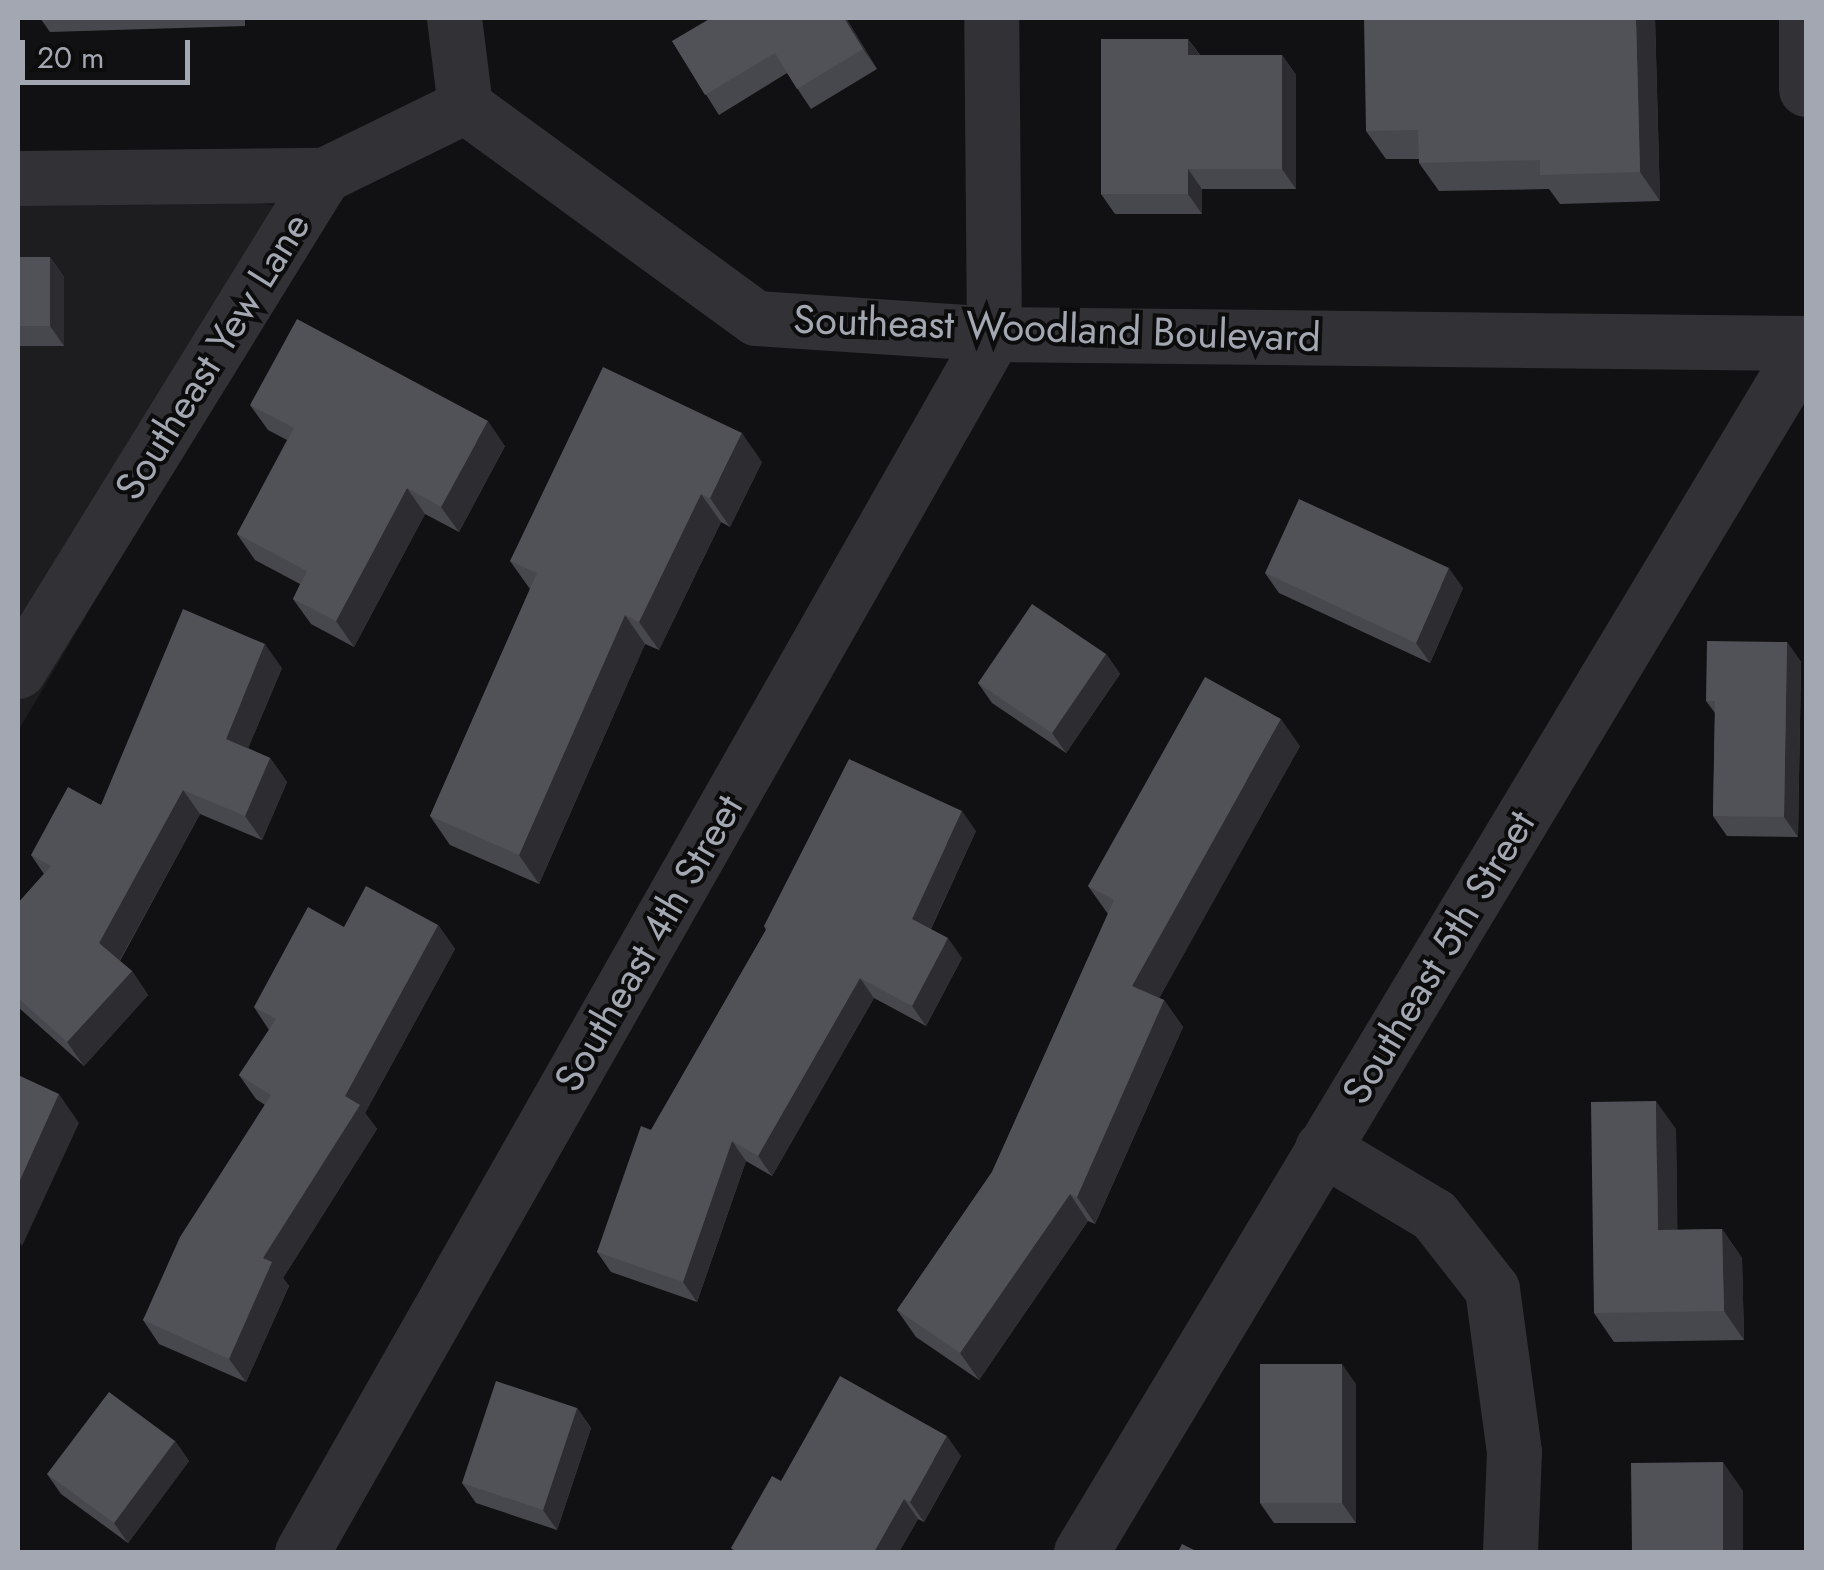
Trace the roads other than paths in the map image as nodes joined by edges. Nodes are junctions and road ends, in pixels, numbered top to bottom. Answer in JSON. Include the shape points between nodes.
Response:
{"nodes":[{"id":1,"x":454,"y":18,"type":"edge"},
{"id":2,"x":990,"y":18,"type":"edge"},
{"id":3,"x":1806,"y":18,"type":"edge"},
{"id":4,"x":1806,"y":89,"type":"edge"},
{"id":5,"x":465,"y":106,"type":"junction"},
{"id":6,"x":324,"y":176,"type":"junction"},
{"id":7,"x":18,"y":178,"type":"edge"},
{"id":8,"x":994,"y":334,"type":"junction"},
{"id":9,"x":1806,"y":344,"type":"edge"},
{"id":10,"x":18,"y":671,"type":"edge"},
{"id":11,"x":1322,"y":1148,"type":"junction"},
{"id":12,"x":302,"y":1552,"type":"edge"},
{"id":13,"x":1081,"y":1552,"type":"edge"},
{"id":14,"x":1510,"y":1552,"type":"edge"}],
"edges":[{"from":1,"to":5,"type":"street"},
{"from":2,"to":8,"type":"street"},
{"from":3,"to":4,"type":"street"},
{"from":5,"to":6,"type":"street","name":"Southeast Yew Lane"},
{"from":5,"to":8,"type":"street","name":"Southeast Woodland Boulevard","via":[[756,318]]},
{"from":6,"to":7,"type":"street"},
{"from":6,"to":10,"type":"street","name":"Southeast Yew Lane"},
{"from":8,"to":9,"type":"street","name":"Southeast Woodland Boulevard"},
{"from":8,"to":12,"type":"street","name":"Southeast 4th Street"},
{"from":9,"to":11,"type":"street","name":"Southeast 5th Street"},
{"from":11,"to":13,"type":"street"},
{"from":11,"to":14,"type":"street","name":"Southeast 5th Street","via":[[1434,1215],[1492,1289],[1514,1452]]}]}
